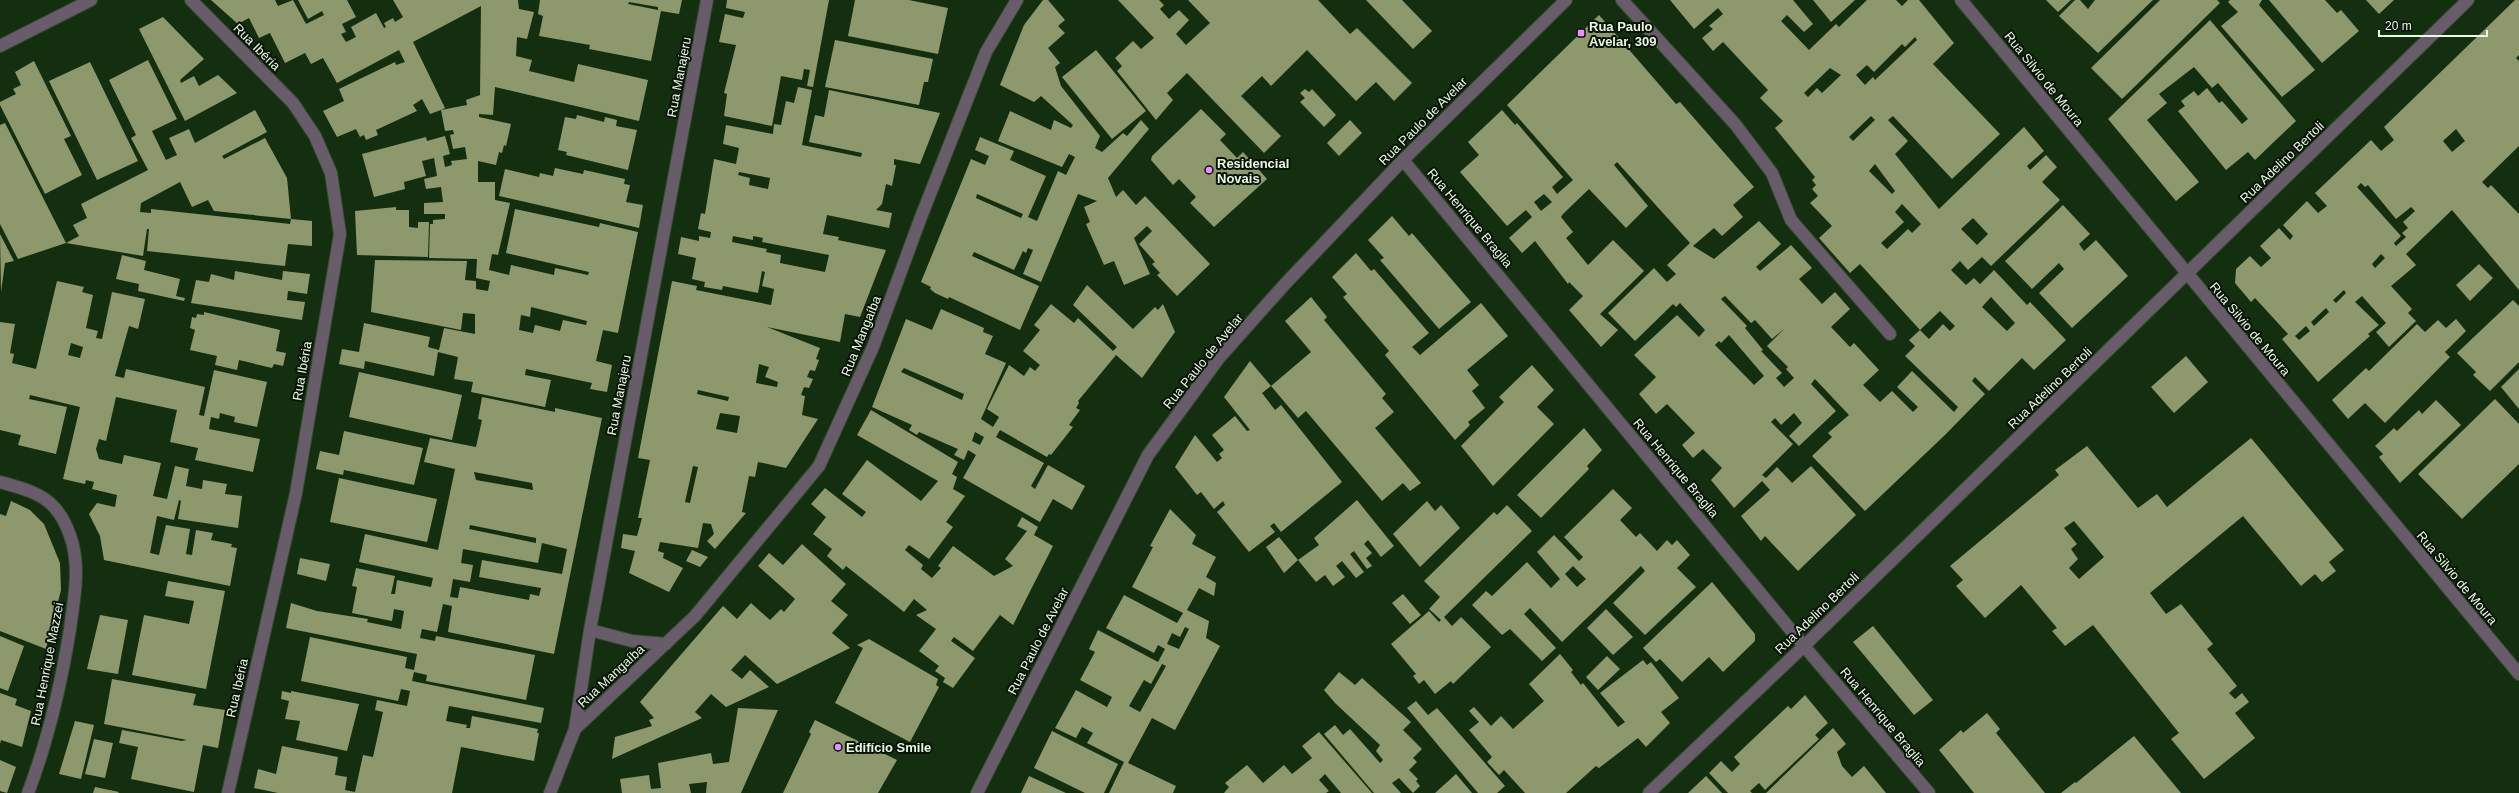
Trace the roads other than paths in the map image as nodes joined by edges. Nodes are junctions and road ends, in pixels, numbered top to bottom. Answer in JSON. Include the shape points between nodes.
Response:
{"nodes":[{"id":1,"x":91,"y":0,"type":"edge"},
{"id":2,"x":191,"y":0,"type":"edge"},
{"id":3,"x":707,"y":0,"type":"edge"},
{"id":4,"x":1017,"y":0,"type":"edge"},
{"id":5,"x":1566,"y":0,"type":"edge"},
{"id":6,"x":1622,"y":0,"type":"edge"},
{"id":7,"x":1961,"y":0,"type":"edge"},
{"id":8,"x":2468,"y":0,"type":"edge"},
{"id":9,"x":0,"y":46,"type":"edge"},
{"id":10,"x":1403,"y":160,"type":"junction"},
{"id":11,"x":2187,"y":275,"type":"junction"},
{"id":12,"x":1890,"y":334,"type":"dead end"},
{"id":13,"x":0,"y":482,"type":"edge"},
{"id":14,"x":590,"y":630,"type":"junction"},
{"id":15,"x":666,"y":644,"type":"junction"},
{"id":16,"x":1804,"y":646,"type":"junction"},
{"id":17,"x":2519,"y":674,"type":"edge"},
{"id":18,"x":575,"y":729,"type":"junction"},
{"id":19,"x":28,"y":793,"type":"edge"},
{"id":20,"x":228,"y":793,"type":"edge"},
{"id":21,"x":550,"y":793,"type":"edge"},
{"id":22,"x":977,"y":793,"type":"edge"},
{"id":23,"x":1648,"y":793,"type":"edge"},
{"id":24,"x":1929,"y":793,"type":"edge"}],
"edges":[{"from":1,"to":9,"type":"street"},
{"from":2,"to":20,"type":"street","name":"Rua Ibéria","via":[[293,103],[315,136],[331,173],[340,234],[296,493]]},
{"from":3,"to":14,"type":"street","name":"Rua Manajeru"},
{"from":4,"to":15,"type":"street","name":"Rua Mangaíba","via":[[986,52],[873,348],[819,466],[696,616]]},
{"from":5,"to":10,"type":"street","name":"Rua Paulo de Avelar"},
{"from":6,"to":12,"type":"street","via":[[1735,124],[1772,173],[1791,220]]},
{"from":7,"to":11,"type":"street","name":"Rua Silvio de Moura"},
{"from":8,"to":11,"type":"street","name":"Rua Adelino Bertoli"},
{"from":10,"to":16,"type":"street","name":"Rua Henrique Braglia"},
{"from":10,"to":22,"type":"street","name":"Rua Paulo de Avelar","via":[[1285,284],[1219,358],[1148,455]]},
{"from":11,"to":16,"type":"street","name":"Rua Adelino Bertoli"},
{"from":11,"to":17,"type":"street","name":"Rua Silvio de Moura"},
{"from":13,"to":19,"type":"street","name":"Rua Henrique Mazzei","via":[[28,490],[50,503],[67,526],[75,557],[74,601],[64,662],[41,759]]},
{"from":14,"to":15,"type":"street","name":"Rua Mangaíba","via":[[632,641]]},
{"from":14,"to":18,"type":"street","name":"Rua Manajeru"},
{"from":15,"to":18,"type":"street","name":"Rua Mangaíba"},
{"from":16,"to":23,"type":"street","name":"Rua Adelino Bertoli"},
{"from":16,"to":24,"type":"street","name":"Rua Henrique Braglia"},
{"from":18,"to":21,"type":"street","name":"Rua Manajeru"}]}
